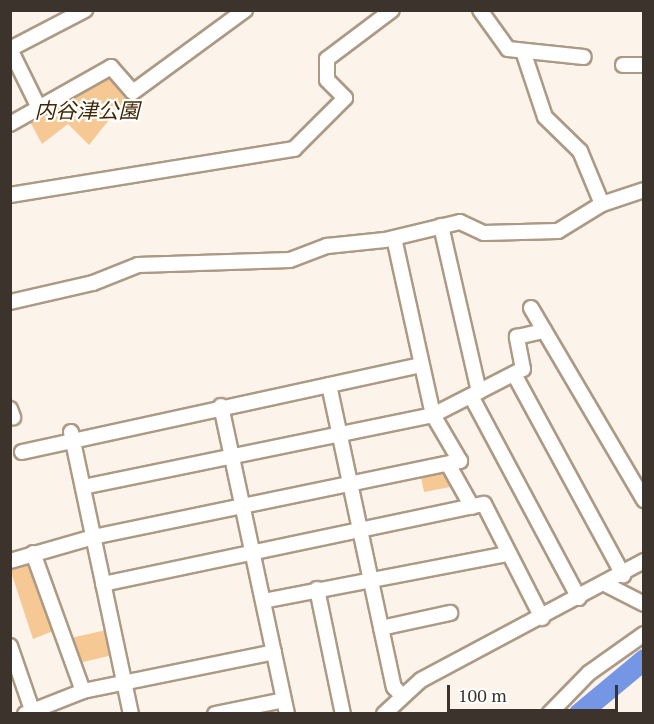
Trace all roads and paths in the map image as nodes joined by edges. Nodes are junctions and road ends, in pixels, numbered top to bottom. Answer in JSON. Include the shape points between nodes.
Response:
{"nodes":[{"id":1,"x":85,"y":10,"type":"edge"},
{"id":2,"x":392,"y":10,"type":"edge"},
{"id":3,"x":480,"y":10,"type":"edge"},
{"id":4,"x":243,"y":11,"type":"edge"},
{"id":5,"x":10,"y":49,"type":"edge"},
{"id":6,"x":524,"y":54,"type":"junction"},
{"id":7,"x":584,"y":57,"type":"dead end"},
{"id":8,"x":623,"y":64,"type":"dead end"},
{"id":9,"x":644,"y":65,"type":"edge"},
{"id":10,"x":39,"y":108,"type":"junction"},
{"id":11,"x":10,"y":124,"type":"edge"},
{"id":12,"x":644,"y":190,"type":"edge"},
{"id":13,"x":12,"y":192,"type":"edge"},
{"id":14,"x":602,"y":204,"type":"junction"},
{"id":15,"x":441,"y":226,"type":"junction"},
{"id":16,"x":394,"y":238,"type":"junction"},
{"id":17,"x":10,"y":302,"type":"edge"},
{"id":18,"x":531,"y":308,"type":"dead end"},
{"id":19,"x":544,"y":331,"type":"junction"},
{"id":20,"x":422,"y":365,"type":"junction"},
{"id":21,"x":514,"y":374,"type":"junction"},
{"id":22,"x":329,"y":385,"type":"junction"},
{"id":23,"x":475,"y":394,"type":"junction"},
{"id":24,"x":221,"y":406,"type":"junction"},
{"id":25,"x":433,"y":415,"type":"junction"},
{"id":26,"x":339,"y":435,"type":"junction"},
{"id":27,"x":72,"y":436,"type":"junction"},
{"id":28,"x":22,"y":452,"type":"dead end"},
{"id":29,"x":232,"y":457,"type":"junction"},
{"id":30,"x":448,"y":464,"type":"junction"},
{"id":31,"x":350,"y":484,"type":"junction"},
{"id":32,"x":82,"y":487,"type":"junction"},
{"id":33,"x":644,"y":500,"type":"edge"},
{"id":34,"x":242,"y":506,"type":"junction"},
{"id":35,"x":472,"y":507,"type":"junction"},
{"id":36,"x":363,"y":530,"type":"junction"},
{"id":37,"x":93,"y":537,"type":"junction"},
{"id":38,"x":33,"y":553,"type":"junction"},
{"id":39,"x":253,"y":553,"type":"junction"},
{"id":40,"x":507,"y":554,"type":"junction"},
{"id":41,"x":10,"y":561,"type":"edge"},
{"id":42,"x":644,"y":561,"type":"edge"},
{"id":43,"x":623,"y":575,"type":"junction"},
{"id":44,"x":373,"y":577,"type":"junction"},
{"id":45,"x":103,"y":584,"type":"junction"},
{"id":46,"x":605,"y":584,"type":"junction"},
{"id":47,"x":317,"y":589,"type":"junction"},
{"id":48,"x":579,"y":598,"type":"junction"},
{"id":49,"x":263,"y":601,"type":"junction"},
{"id":50,"x":644,"y":604,"type":"edge"},
{"id":51,"x":450,"y":613,"type":"dead end"},
{"id":52,"x":542,"y":618,"type":"junction"},
{"id":53,"x":381,"y":628,"type":"junction"},
{"id":54,"x":644,"y":634,"type":"edge"},
{"id":55,"x":10,"y":646,"type":"edge"},
{"id":56,"x":274,"y":652,"type":"junction"},
{"id":57,"x":124,"y":682,"type":"junction"},
{"id":58,"x":83,"y":691,"type":"junction"},
{"id":59,"x":402,"y":696,"type":"junction"},
{"id":60,"x":286,"y":707,"type":"edge"},
{"id":61,"x":29,"y":712,"type":"edge"},
{"id":62,"x":131,"y":714,"type":"edge"},
{"id":63,"x":215,"y":714,"type":"edge"},
{"id":64,"x":343,"y":714,"type":"edge"},
{"id":65,"x":384,"y":714,"type":"edge"},
{"id":66,"x":549,"y":714,"type":"edge"}],
"edges":[{"from":1,"to":5,"type":"street"},
{"from":2,"to":13,"type":"street","via":[[327,59],[327,80],[345,98],[294,149]]},
{"from":3,"to":6,"type":"street","via":[[501,43]]},
{"from":4,"to":10,"type":"street","via":[[133,92],[111,67]]},
{"from":5,"to":10,"type":"street"},
{"from":6,"to":7,"type":"street"},
{"from":6,"to":14,"type":"street","via":[[545,117],[580,151]]},
{"from":8,"to":9,"type":"street"},
{"from":10,"to":11,"type":"street"},
{"from":12,"to":14,"type":"street"},
{"from":14,"to":15,"type":"street","via":[[558,231],[484,233],[460,222]]},
{"from":15,"to":16,"type":"street"},
{"from":15,"to":23,"type":"street"},
{"from":16,"to":17,"type":"street","via":[[327,246],[290,260],[138,265],[93,283]]},
{"from":16,"to":20,"type":"street"},
{"from":18,"to":19,"type":"street"},
{"from":19,"to":21,"type":"street","via":[[517,337],[523,369]]},
{"from":19,"to":33,"type":"street"},
{"from":20,"to":22,"type":"street"},
{"from":20,"to":25,"type":"street"},
{"from":21,"to":23,"type":"street"},
{"from":21,"to":43,"type":"street"},
{"from":22,"to":24,"type":"street"},
{"from":22,"to":26,"type":"street"},
{"from":23,"to":25,"type":"street"},
{"from":23,"to":48,"type":"street"},
{"from":24,"to":27,"type":"street"},
{"from":24,"to":29,"type":"street"},
{"from":25,"to":26,"type":"street"},
{"from":25,"to":30,"type":"street","via":[[460,461]]},
{"from":26,"to":29,"type":"street"},
{"from":26,"to":31,"type":"street"},
{"from":27,"to":28,"type":"street"},
{"from":27,"to":32,"type":"street"},
{"from":29,"to":32,"type":"street"},
{"from":29,"to":34,"type":"street"},
{"from":30,"to":31,"type":"street"},
{"from":30,"to":35,"type":"street"},
{"from":31,"to":34,"type":"street"},
{"from":31,"to":36,"type":"street"},
{"from":32,"to":37,"type":"street"},
{"from":34,"to":37,"type":"street"},
{"from":34,"to":39,"type":"street"},
{"from":35,"to":36,"type":"street"},
{"from":35,"to":40,"type":"street","via":[[484,504]]},
{"from":36,"to":39,"type":"street"},
{"from":36,"to":44,"type":"street"},
{"from":37,"to":38,"type":"street"},
{"from":37,"to":45,"type":"street"},
{"from":38,"to":41,"type":"street"},
{"from":38,"to":58,"type":"street"},
{"from":39,"to":45,"type":"street"},
{"from":39,"to":49,"type":"street"},
{"from":40,"to":44,"type":"street"},
{"from":40,"to":52,"type":"street"},
{"from":42,"to":43,"type":"street"},
{"from":43,"to":46,"type":"street"},
{"from":44,"to":47,"type":"street"},
{"from":44,"to":53,"type":"street"},
{"from":45,"to":57,"type":"street"},
{"from":46,"to":48,"type":"street"},
{"from":46,"to":50,"type":"street"},
{"from":47,"to":49,"type":"street"},
{"from":47,"to":64,"type":"street"},
{"from":48,"to":52,"type":"street"},
{"from":49,"to":56,"type":"street"},
{"from":51,"to":53,"type":"street"},
{"from":52,"to":59,"type":"street","via":[[421,680]]},
{"from":53,"to":59,"type":"street","via":[[394,687]]},
{"from":54,"to":66,"type":"street","via":[[588,673]]},
{"from":55,"to":61,"type":"street"},
{"from":56,"to":57,"type":"street"},
{"from":56,"to":60,"type":"street"},
{"from":57,"to":58,"type":"street"},
{"from":57,"to":62,"type":"street"},
{"from":58,"to":61,"type":"street"},
{"from":59,"to":65,"type":"street"},
{"from":60,"to":63,"type":"street"}]}
